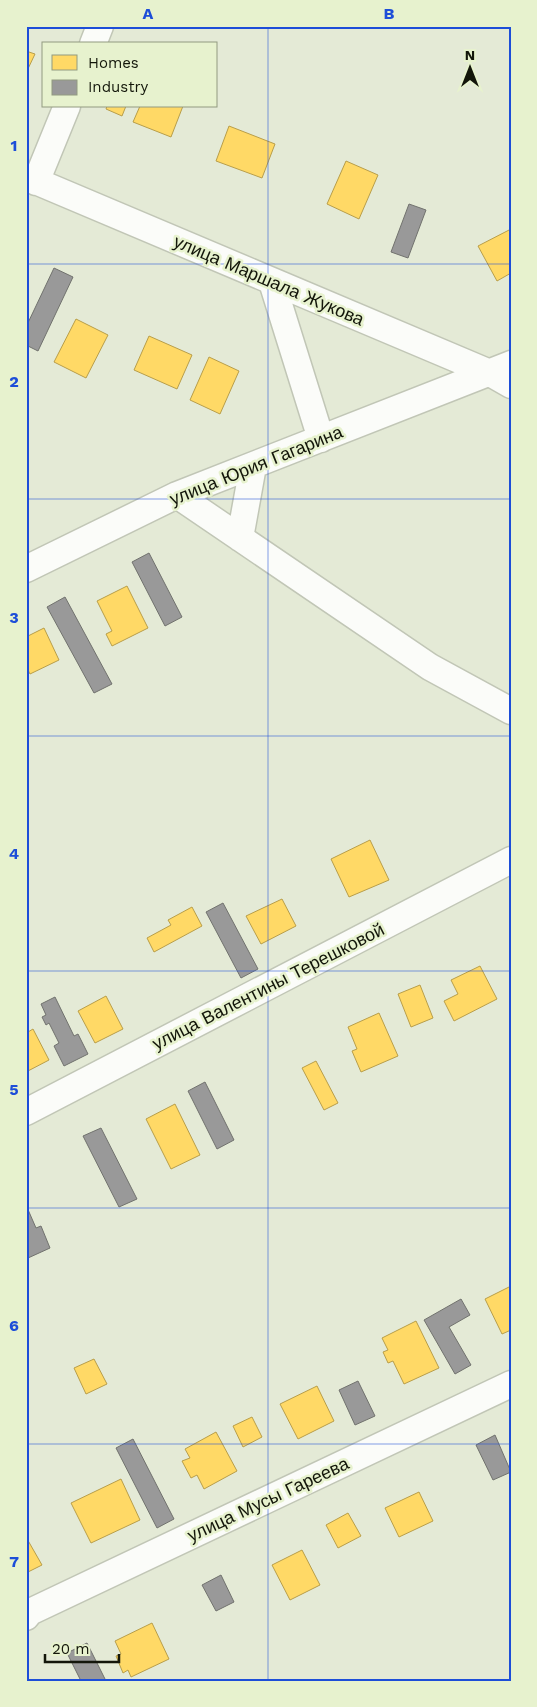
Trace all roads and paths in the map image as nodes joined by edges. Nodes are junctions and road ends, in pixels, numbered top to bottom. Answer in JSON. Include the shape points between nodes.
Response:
{"nodes":[{"id":1,"x":100,"y":26,"type":"edge"},
{"id":2,"x":94,"y":42,"type":"edge"},
{"id":3,"x":66,"y":108,"type":"edge"},
{"id":4,"x":31,"y":179,"type":"edge"},
{"id":5,"x":272,"y":282,"type":"junction"},
{"id":6,"x":504,"y":374,"type":"edge"},
{"id":7,"x":321,"y":439,"type":"junction"},
{"id":8,"x":252,"y":466,"type":"junction"},
{"id":9,"x":177,"y":495,"type":"junction"},
{"id":10,"x":240,"y":538,"type":"junction"},
{"id":11,"x":26,"y":569,"type":"edge"},
{"id":12,"x":511,"y":711,"type":"edge"},
{"id":13,"x":511,"y":860,"type":"edge"},
{"id":14,"x":26,"y":1112,"type":"edge"},
{"id":15,"x":511,"y":1384,"type":"edge"},
{"id":16,"x":26,"y":1617,"type":"edge"}],
"edges":[{"from":1,"to":2,"type":"street"},
{"from":3,"to":4,"type":"street"},
{"from":4,"to":5,"type":"street","name":"улица Маршала Жукова"},
{"from":5,"to":6,"type":"street","name":"улица Маршала Жукова"},
{"from":5,"to":7,"type":"street"},
{"from":6,"to":7,"type":"street","name":"улица Юрия Гагарина"},
{"from":7,"to":8,"type":"street","name":"улица Юрия Гагарина"},
{"from":8,"to":9,"type":"street","name":"улица Юрия Гагарина"},
{"from":8,"to":10,"type":"street"},
{"from":9,"to":10,"type":"street"},
{"from":9,"to":11,"type":"street","name":"улица Юрия Гагарина"},
{"from":10,"to":12,"type":"street","via":[[430,667]]},
{"from":13,"to":14,"type":"street","name":"улица Валентины Терешковой"},
{"from":15,"to":16,"type":"street","name":"улица Мусы Гареева","via":[[30,1612]]}]}
